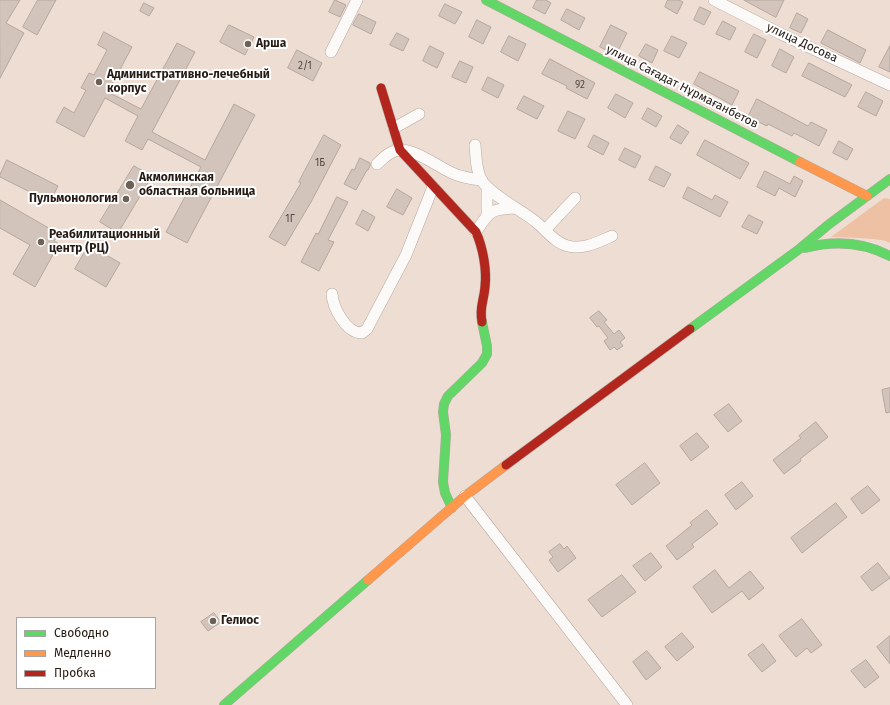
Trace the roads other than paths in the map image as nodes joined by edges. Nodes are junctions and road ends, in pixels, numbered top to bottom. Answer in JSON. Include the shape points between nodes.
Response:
{"nodes":[{"id":1,"x":357,"y":0,"type":"edge"},
{"id":2,"x":486,"y":0,"type":"edge"},
{"id":3,"x":714,"y":0,"type":"edge"},
{"id":4,"x":330,"y":52,"type":"dead end"},
{"id":5,"x":890,"y":85,"type":"edge"},
{"id":6,"x":381,"y":88,"type":"dead end"},
{"id":7,"x":419,"y":114,"type":"dead end"},
{"id":8,"x":394,"y":128,"type":"junction"},
{"id":9,"x":475,"y":145,"type":"dead end"},
{"id":10,"x":400,"y":150,"type":"junction"},
{"id":11,"x":377,"y":164,"type":"dead end"},
{"id":12,"x":890,"y":179,"type":"edge"},
{"id":13,"x":484,"y":184,"type":"junction"},
{"id":14,"x":433,"y":187,"type":"junction"},
{"id":15,"x":867,"y":196,"type":"junction"},
{"id":16,"x":575,"y":198,"type":"dead end"},
{"id":17,"x":515,"y":208,"type":"junction"},
{"id":18,"x":488,"y":214,"type":"junction"},
{"id":19,"x":545,"y":230,"type":"junction"},
{"id":20,"x":476,"y":232,"type":"junction"},
{"id":21,"x":612,"y":236,"type":"dead end"},
{"id":22,"x":798,"y":250,"type":"junction"},
{"id":23,"x":890,"y":256,"type":"edge"},
{"id":24,"x":332,"y":294,"type":"dead end"},
{"id":25,"x":465,"y":496,"type":"junction"},
{"id":26,"x":452,"y":508,"type":"junction"},
{"id":27,"x":224,"y":705,"type":"edge"},
{"id":28,"x":627,"y":705,"type":"edge"}],
"edges":[{"from":1,"to":4,"type":"street"},
{"from":2,"to":15,"type":"street","name":"улица Сағадат Нұрмағанбетов"},
{"from":3,"to":5,"type":"street","name":"улица Досова"},
{"from":6,"to":8,"type":"street"},
{"from":7,"to":8,"type":"street"},
{"from":8,"to":10,"type":"street"},
{"from":9,"to":13,"type":"street"},
{"from":10,"to":11,"type":"street","via":[[384,157]]},
{"from":10,"to":13,"type":"street"},
{"from":10,"to":14,"type":"street"},
{"from":12,"to":15,"type":"street"},
{"from":13,"to":17,"type":"street"},
{"from":13,"to":18,"type":"street"},
{"from":14,"to":20,"type":"street"},
{"from":14,"to":24,"type":"street","via":[[406,255],[367,329],[362,333],[350,330],[332,301]]},
{"from":15,"to":22,"type":"street"},
{"from":16,"to":19,"type":"street"},
{"from":17,"to":18,"type":"street","via":[[498,209]]},
{"from":17,"to":19,"type":"street"},
{"from":18,"to":20,"type":"street"},
{"from":19,"to":21,"type":"street","via":[[556,240],[573,247],[593,244]]},
{"from":20,"to":26,"type":"street","via":[[486,273],[481,315],[487,354],[482,363],[448,396],[444,404],[446,435],[443,482]]},
{"from":22,"to":23,"type":"street","via":[[825,242],[852,243],[883,251]]},
{"from":22,"to":25,"type":"street"},
{"from":25,"to":26,"type":"street"},
{"from":25,"to":28,"type":"street"},
{"from":26,"to":27,"type":"street"}]}
